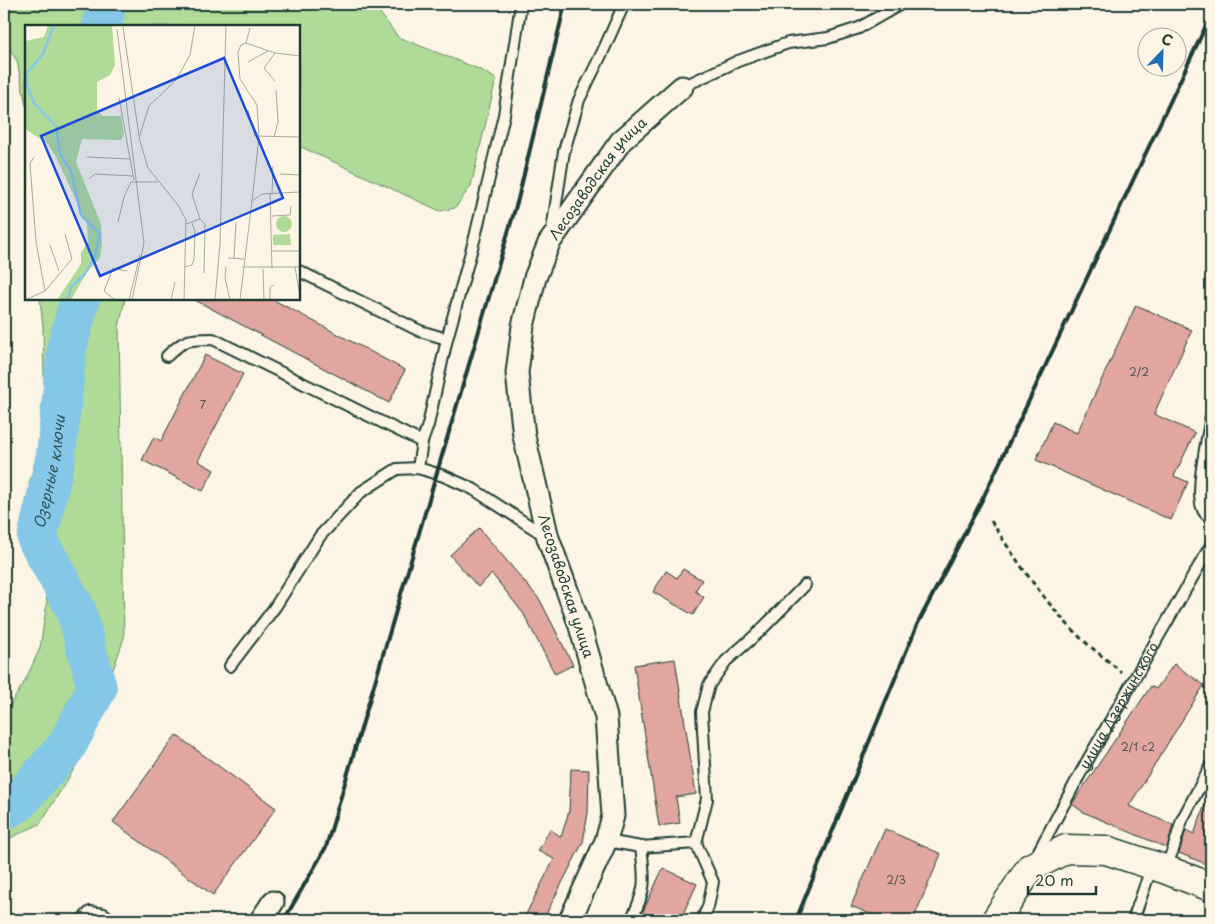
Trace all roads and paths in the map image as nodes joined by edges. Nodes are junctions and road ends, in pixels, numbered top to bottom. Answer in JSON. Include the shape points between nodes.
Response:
{"nodes":[{"id":1,"x":521,"y":4,"type":"edge"},
{"id":2,"x":624,"y":4,"type":"edge"},
{"id":3,"x":901,"y":4,"type":"edge"},
{"id":4,"x":682,"y":87,"type":"joint"},
{"id":5,"x":549,"y":243,"type":"junction"},
{"id":6,"x":300,"y":271,"type":"edge"},
{"id":7,"x":446,"y":339,"type":"junction"},
{"id":8,"x":166,"y":356,"type":"dead end"},
{"id":9,"x":1211,"y":416,"type":"edge"},
{"id":10,"x":422,"y":442,"type":"junction"},
{"id":11,"x":418,"y":468,"type":"junction"},
{"id":12,"x":1211,"y":518,"type":"edge"},
{"id":13,"x":991,"y":521,"type":"dead end"},
{"id":14,"x":548,"y":538,"type":"junction"},
{"id":15,"x":1211,"y":545,"type":"edge"},
{"id":16,"x":805,"y":585,"type":"dead end"},
{"id":17,"x":230,"y":666,"type":"dead end"},
{"id":18,"x":1133,"y":682,"type":"junction"},
{"id":19,"x":1211,"y":765,"type":"edge"},
{"id":20,"x":606,"y":841,"type":"junction"},
{"id":21,"x":696,"y":843,"type":"junction"},
{"id":22,"x":641,"y":847,"type":"junction"},
{"id":23,"x":1159,"y":867,"type":"junction"},
{"id":24,"x":1030,"y":868,"type":"junction"},
{"id":25,"x":1211,"y":887,"type":"edge"},
{"id":26,"x":273,"y":902,"type":"dead end"},
{"id":27,"x":82,"y":920,"type":"edge"},
{"id":28,"x":112,"y":920,"type":"edge"},
{"id":29,"x":261,"y":920,"type":"edge"},
{"id":30,"x":570,"y":920,"type":"edge"},
{"id":31,"x":631,"y":920,"type":"edge"},
{"id":32,"x":702,"y":920,"type":"edge"},
{"id":33,"x":996,"y":920,"type":"edge"},
{"id":34,"x":1133,"y":920,"type":"edge"}],
"edges":[{"from":1,"to":7,"type":"lane","via":[[504,114],[475,237]]},
{"from":2,"to":5,"type":"lane","via":[[579,100],[564,151]]},
{"from":3,"to":4,"type":"lane","via":[[859,28],[828,38],[788,44],[738,61]]},
{"from":4,"to":5,"type":"street","name":"Лесозаводская улица","via":[[621,141]]},
{"from":5,"to":14,"type":"street","name":"Лесозаводская улица","via":[[535,278],[523,326],[517,373],[524,436]]},
{"from":6,"to":7,"type":"lane","via":[[420,331]]},
{"from":7,"to":10,"type":"lane"},
{"from":8,"to":10,"type":"lane","via":[[180,344],[193,339],[213,339]]},
{"from":9,"to":12,"type":"lane","via":[[1200,496],[1203,510]]},
{"from":10,"to":11,"type":"lane"},
{"from":11,"to":14,"type":"lane","via":[[473,489]]},
{"from":11,"to":17,"type":"lane","via":[[397,469],[361,492],[320,536],[276,607]]},
{"from":13,"to":18,"type":"path","via":[[1015,558],[1070,628]]},
{"from":14,"to":20,"type":"street","name":"Лесозаводская улица","via":[[579,623],[606,717],[613,816]]},
{"from":15,"to":18,"type":"lane","name":"улица Дзержинского"},
{"from":16,"to":21,"type":"lane","via":[[726,661],[709,685],[702,712],[707,799]]},
{"from":18,"to":24,"type":"lane","name":"улица Дзержинского"},
{"from":19,"to":23,"type":"lane","via":[[1182,820],[1173,850]]},
{"from":20,"to":22,"type":"lane"},
{"from":20,"to":30,"type":"street","name":"Лесозаводская улица"},
{"from":21,"to":22,"type":"lane"},
{"from":21,"to":32,"type":"lane","via":[[713,882]]},
{"from":22,"to":31,"type":"lane","via":[[645,882]]},
{"from":23,"to":24,"type":"street","name":"улица Дзержинского","via":[[1106,850],[1066,849]]},
{"from":23,"to":25,"type":"street","name":"улица Дзержинского"},
{"from":23,"to":34,"type":"lane"},
{"from":24,"to":33,"type":"street","name":"улица Дзержинского"},
{"from":26,"to":29,"type":"street"},
{"from":27,"to":28,"type":"lane","via":[[90,912],[104,914]]}]}
